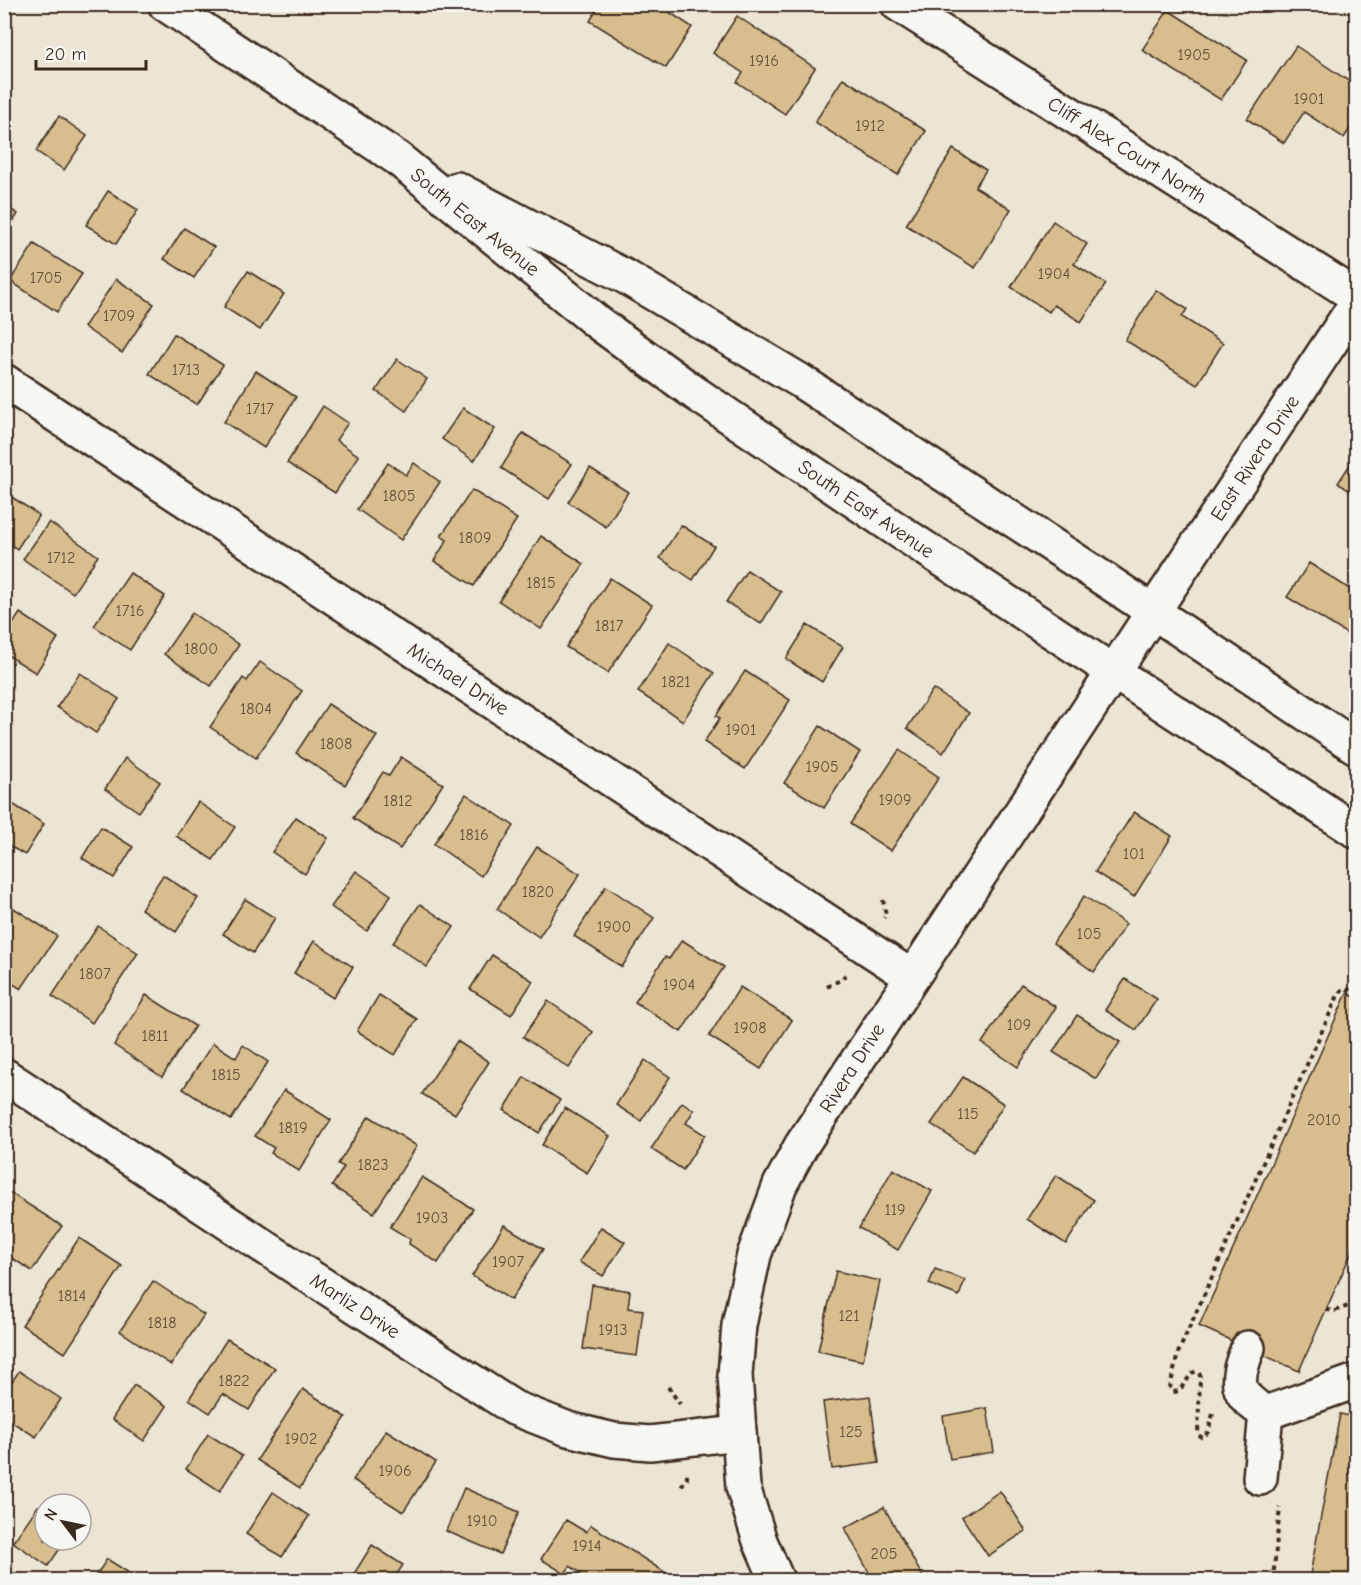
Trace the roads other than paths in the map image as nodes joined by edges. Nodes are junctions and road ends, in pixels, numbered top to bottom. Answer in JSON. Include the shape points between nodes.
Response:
{"nodes":[{"id":1,"x":165,"y":4,"type":"edge"},
{"id":2,"x":898,"y":4,"type":"edge"},
{"id":3,"x":397,"y":158,"type":"junction"},
{"id":4,"x":1356,"y":296,"type":"edge"},
{"id":5,"x":1356,"y":304,"type":"edge"},
{"id":6,"x":4,"y":381,"type":"edge"},
{"id":7,"x":1153,"y":612,"type":"junction"},
{"id":8,"x":1114,"y":672,"type":"junction"},
{"id":9,"x":1356,"y":747,"type":"edge"},
{"id":10,"x":1356,"y":831,"type":"edge"},
{"id":11,"x":912,"y":977,"type":"junction"},
{"id":12,"x":4,"y":1075,"type":"edge"},
{"id":13,"x":1248,"y":1348,"type":"dead end"},
{"id":14,"x":1356,"y":1381,"type":"edge"},
{"id":15,"x":1266,"y":1413,"type":"junction"},
{"id":16,"x":739,"y":1433,"type":"junction"},
{"id":17,"x":1260,"y":1478,"type":"dead end"},
{"id":18,"x":777,"y":1581,"type":"edge"}],
"edges":[{"from":1,"to":3,"type":"street","name":"South East Avenue"},
{"from":2,"to":4,"type":"street","name":"Cliff Alex Court North"},
{"from":3,"to":7,"type":"street","name":"South East Avenue","via":[[626,277],[799,380]]},
{"from":3,"to":8,"type":"street","name":"South East Avenue","via":[[597,322],[694,393]]},
{"from":5,"to":7,"type":"street","name":"East Rivera Drive"},
{"from":6,"to":11,"type":"street","name":"Michael Drive"},
{"from":7,"to":8,"type":"street","name":"Rivera Drive"},
{"from":7,"to":9,"type":"street","name":"South East Avenue"},
{"from":8,"to":10,"type":"street","name":"South East Avenue"},
{"from":8,"to":11,"type":"street","name":"Rivera Drive"},
{"from":11,"to":16,"type":"street","name":"Rivera Drive","via":[[801,1146],[780,1185],[754,1256],[739,1325],[735,1375]]},
{"from":12,"to":16,"type":"street","name":"Marliz Drive","via":[[514,1408],[568,1429],[614,1440],[650,1443]]},
{"from":13,"to":15,"type":"street","via":[[1239,1384],[1243,1396]]},
{"from":14,"to":15,"type":"street"},
{"from":15,"to":17,"type":"street"},
{"from":16,"to":18,"type":"street","name":"Rivera Drive","via":[[743,1487]]}]}
